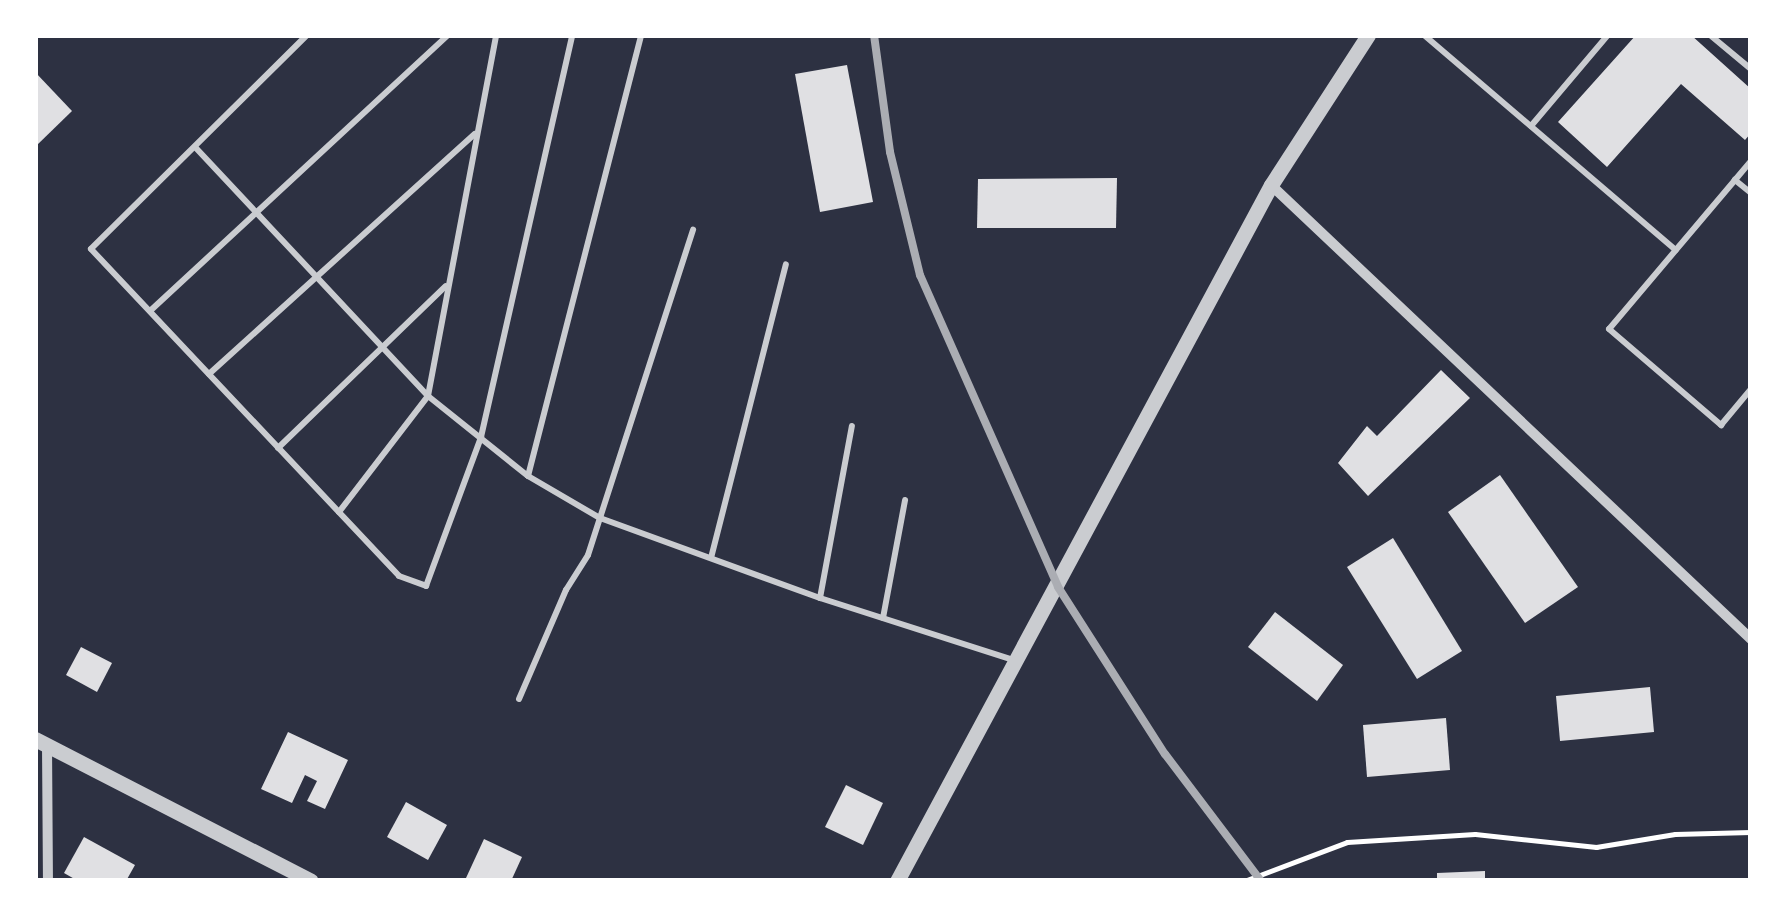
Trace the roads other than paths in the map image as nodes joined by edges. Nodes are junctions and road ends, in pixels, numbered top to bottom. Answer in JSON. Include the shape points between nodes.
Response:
{"nodes":[{"id":1,"x":307,"y":35,"type":"edge"},
{"id":2,"x":448,"y":35,"type":"edge"},
{"id":3,"x":496,"y":35,"type":"edge"},
{"id":4,"x":572,"y":35,"type":"edge"},
{"id":5,"x":641,"y":35,"type":"edge"},
{"id":6,"x":1368,"y":35,"type":"edge"},
{"id":7,"x":1424,"y":35,"type":"edge"},
{"id":8,"x":1608,"y":35,"type":"edge"},
{"id":9,"x":1710,"y":35,"type":"edge"},
{"id":10,"x":1751,"y":69,"type":"edge"},
{"id":11,"x":1531,"y":126,"type":"junction"},
{"id":12,"x":476,"y":132,"type":"junction"},
{"id":13,"x":194,"y":147,"type":"junction"},
{"id":14,"x":1751,"y":161,"type":"edge"},
{"id":15,"x":1736,"y":180,"type":"junction"},
{"id":16,"x":1272,"y":185,"type":"junction"},
{"id":17,"x":1751,"y":193,"type":"edge"},
{"id":18,"x":258,"y":214,"type":"junction"},
{"id":19,"x":693,"y":229,"type":"dead end"},
{"id":20,"x":1676,"y":250,"type":"junction"},
{"id":21,"x":786,"y":264,"type":"dead end"},
{"id":22,"x":318,"y":279,"type":"junction"},
{"id":23,"x":448,"y":284,"type":"junction"},
{"id":24,"x":150,"y":311,"type":"junction"},
{"id":25,"x":383,"y":348,"type":"junction"},
{"id":26,"x":208,"y":374,"type":"junction"},
{"id":27,"x":1751,"y":389,"type":"edge"},
{"id":28,"x":428,"y":396,"type":"junction"},
{"id":29,"x":852,"y":426,"type":"dead end"},
{"id":30,"x":481,"y":438,"type":"junction"},
{"id":31,"x":278,"y":448,"type":"junction"},
{"id":32,"x":528,"y":476,"type":"junction"},
{"id":33,"x":904,"y":500,"type":"dead end"},
{"id":34,"x":339,"y":512,"type":"junction"},
{"id":35,"x":600,"y":518,"type":"junction"},
{"id":36,"x":711,"y":558,"type":"junction"},
{"id":37,"x":820,"y":598,"type":"junction"},
{"id":38,"x":884,"y":618,"type":"junction"},
{"id":39,"x":1751,"y":640,"type":"edge"},
{"id":40,"x":1017,"y":662,"type":"junction"},
{"id":41,"x":518,"y":699,"type":"dead end"},
{"id":42,"x":41,"y":742,"type":"edge"},
{"id":43,"x":304,"y":879,"type":"edge"},
{"id":44,"x":48,"y":881,"type":"edge"},
{"id":45,"x":897,"y":881,"type":"edge"}],
"edges":[{"from":1,"to":13,"type":"lane"},
{"from":2,"to":18,"type":"lane"},
{"from":3,"to":12,"type":"lane"},
{"from":4,"to":30,"type":"lane"},
{"from":5,"to":32,"type":"lane"},
{"from":6,"to":16,"type":"street"},
{"from":7,"to":11,"type":"lane"},
{"from":8,"to":11,"type":"lane"},
{"from":9,"to":10,"type":"lane"},
{"from":11,"to":20,"type":"lane"},
{"from":12,"to":22,"type":"lane"},
{"from":12,"to":23,"type":"lane"},
{"from":13,"to":18,"type":"lane"},
{"from":13,"to":24,"type":"lane","via":[[91,249]]},
{"from":14,"to":15,"type":"lane"},
{"from":15,"to":17,"type":"lane"},
{"from":15,"to":20,"type":"lane"},
{"from":16,"to":39,"type":"street"},
{"from":16,"to":40,"type":"street"},
{"from":18,"to":22,"type":"lane"},
{"from":18,"to":24,"type":"lane"},
{"from":19,"to":35,"type":"lane"},
{"from":20,"to":27,"type":"lane","via":[[1609,329],[1721,424]]},
{"from":21,"to":36,"type":"lane"},
{"from":22,"to":25,"type":"lane"},
{"from":22,"to":26,"type":"lane"},
{"from":23,"to":25,"type":"lane"},
{"from":23,"to":28,"type":"lane"},
{"from":24,"to":26,"type":"lane"},
{"from":25,"to":28,"type":"lane"},
{"from":25,"to":31,"type":"lane"},
{"from":26,"to":31,"type":"lane"},
{"from":28,"to":30,"type":"lane"},
{"from":28,"to":34,"type":"lane"},
{"from":29,"to":37,"type":"lane"},
{"from":30,"to":32,"type":"lane"},
{"from":30,"to":34,"type":"lane","via":[[426,586],[399,576]]},
{"from":31,"to":34,"type":"lane"},
{"from":32,"to":35,"type":"lane"},
{"from":33,"to":38,"type":"lane"},
{"from":35,"to":36,"type":"lane"},
{"from":35,"to":41,"type":"lane"},
{"from":36,"to":37,"type":"lane"},
{"from":37,"to":38,"type":"lane"},
{"from":38,"to":40,"type":"lane"},
{"from":40,"to":45,"type":"street"},
{"from":42,"to":43,"type":"street"},
{"from":42,"to":44,"type":"street"}]}
